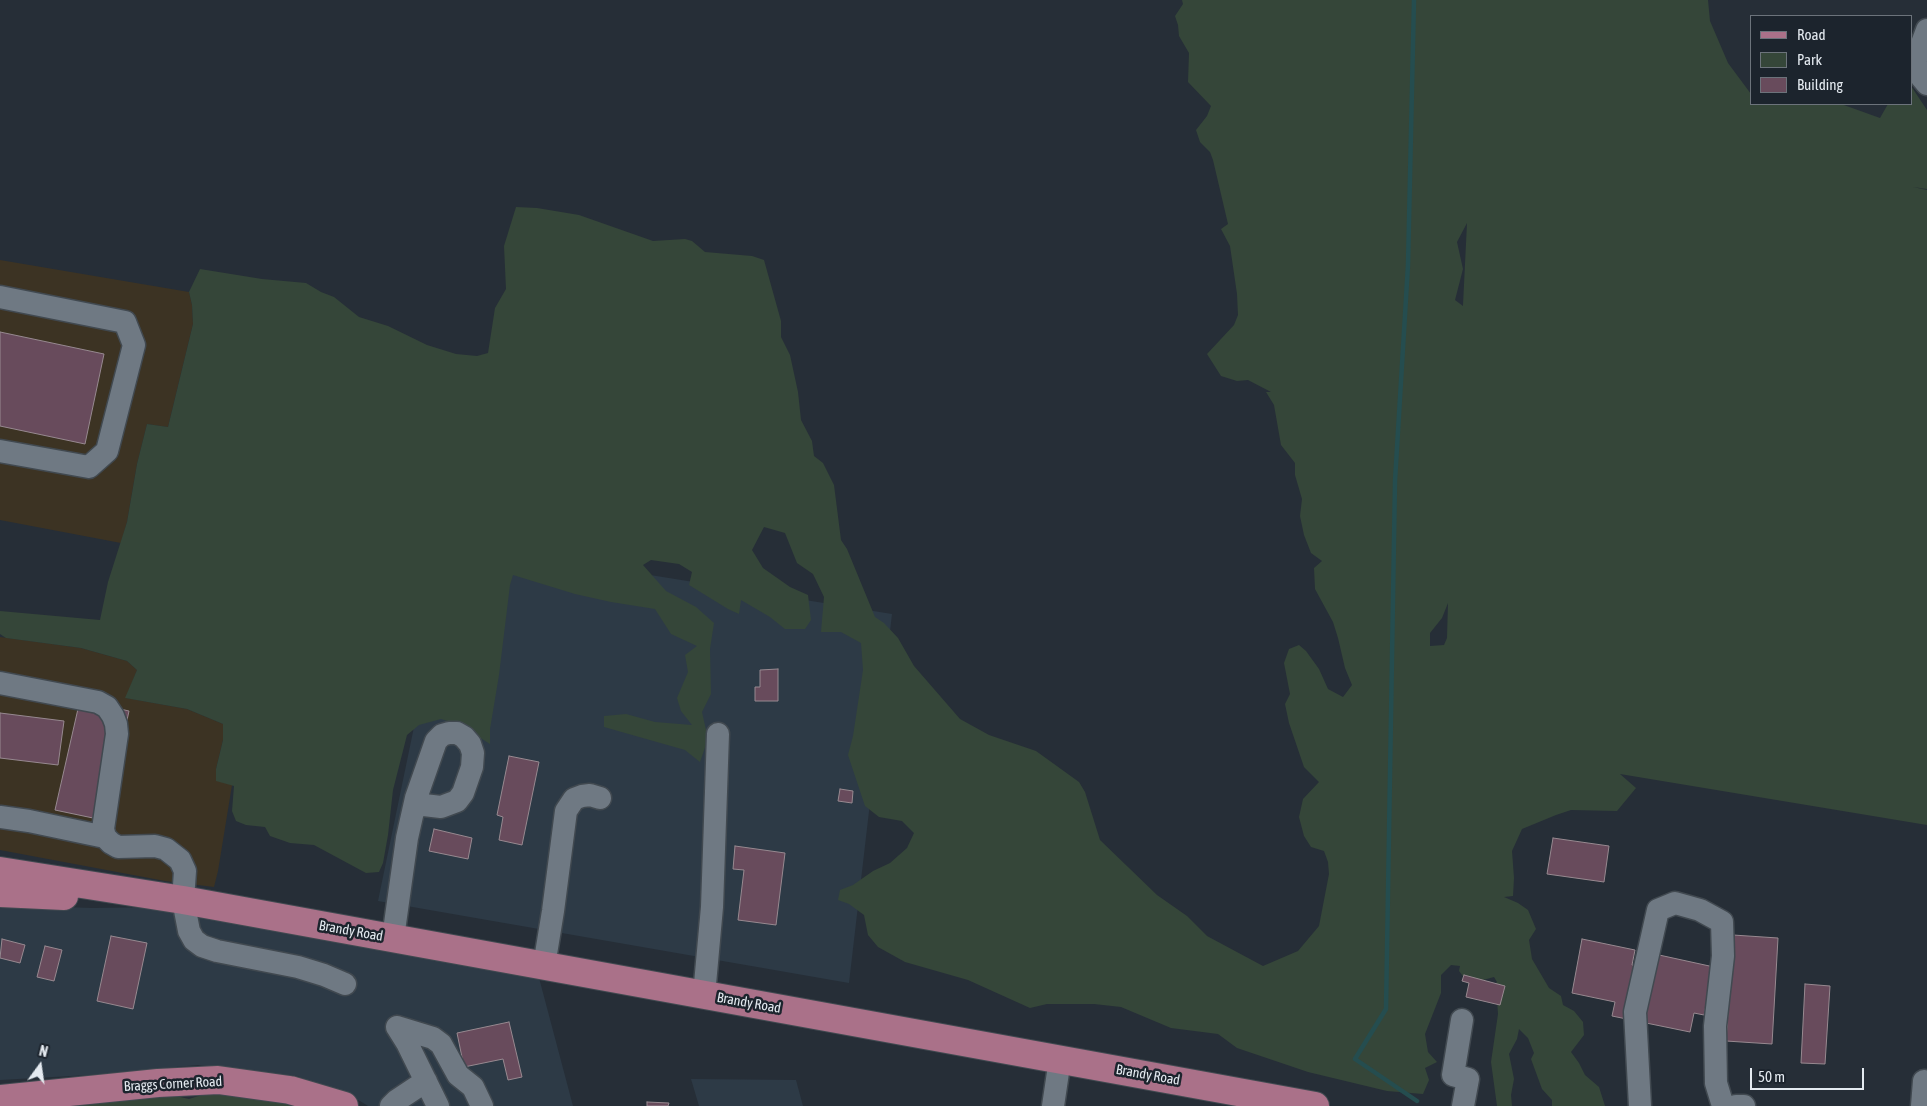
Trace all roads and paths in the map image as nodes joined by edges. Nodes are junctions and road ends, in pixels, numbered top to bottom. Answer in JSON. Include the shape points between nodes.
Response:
{"nodes":[{"id":1,"x":1927,"y":30,"type":"edge"},
{"id":2,"x":1927,"y":84,"type":"edge"},
{"id":3,"x":0,"y":297,"type":"edge"},
{"id":4,"x":0,"y":451,"type":"edge"},
{"id":5,"x":0,"y":683,"type":"edge"},
{"id":6,"x":718,"y":734,"type":"dead end"},
{"id":7,"x":600,"y":798,"type":"dead end"},
{"id":8,"x":415,"y":804,"type":"dead end"},
{"id":9,"x":0,"y":817,"type":"edge"},
{"id":10,"x":106,"y":837,"type":"junction"},
{"id":11,"x":0,"y":871,"type":"edge"},
{"id":12,"x":0,"y":893,"type":"edge"},
{"id":13,"x":183,"y":900,"type":"junction"},
{"id":14,"x":393,"y":938,"type":"junction"},
{"id":15,"x":544,"y":966,"type":"junction"},
{"id":16,"x":345,"y":984,"type":"dead end"},
{"id":17,"x":704,"y":995,"type":"junction"},
{"id":18,"x":1462,"y":1020,"type":"dead end"},
{"id":19,"x":1060,"y":1059,"type":"junction"},
{"id":20,"x":426,"y":1081,"type":"junction"},
{"id":21,"x":1924,"y":1082,"type":"dead end"},
{"id":22,"x":0,"y":1099,"type":"edge"},
{"id":23,"x":344,"y":1106,"type":"edge"},
{"id":24,"x":391,"y":1106,"type":"edge"},
{"id":25,"x":438,"y":1106,"type":"edge"},
{"id":26,"x":482,"y":1106,"type":"edge"},
{"id":27,"x":1053,"y":1106,"type":"edge"},
{"id":28,"x":1315,"y":1106,"type":"edge"},
{"id":29,"x":1463,"y":1106,"type":"edge"},
{"id":30,"x":1640,"y":1106,"type":"edge"},
{"id":31,"x":1723,"y":1106,"type":"edge"},
{"id":32,"x":1736,"y":1106,"type":"edge"},
{"id":33,"x":1744,"y":1106,"type":"edge"},
{"id":34,"x":1922,"y":1106,"type":"edge"}],
"edges":[{"from":1,"to":2,"type":"street","via":[[1916,62]]},
{"from":3,"to":4,"type":"street","via":[[125,322],[134,345],[107,451],[89,467]]},
{"from":5,"to":10,"type":"street","via":[[98,702],[107,707],[116,724],[117,734],[103,829]]},
{"from":6,"to":17,"type":"street","via":[[712,907]]},
{"from":7,"to":15,"type":"street","via":[[590,795],[574,799],[566,811]]},
{"from":8,"to":14,"type":"street"},
{"from":9,"to":10,"type":"street"},
{"from":10,"to":13,"type":"street","via":[[118,847],[154,846],[174,854],[185,871]]},
{"from":11,"to":13,"type":"main road","name":"Brandy Road"},
{"from":12,"to":13,"type":"main road","name":"Brandy Road"},
{"from":13,"to":14,"type":"main road","name":"Brandy Road"},
{"from":13,"to":16,"type":"street","via":[[189,931],[202,946],[235,956],[298,967]]},
{"from":14,"to":15,"type":"main road","name":"Brandy Road"},
{"from":15,"to":17,"type":"main road","name":"Brandy Road"},
{"from":17,"to":19,"type":"main road","name":"Brandy Road"},
{"from":18,"to":29,"type":"street","via":[[1453,1075],[1468,1079]]},
{"from":19,"to":27,"type":"street"},
{"from":19,"to":28,"type":"main road","name":"Brandy Road"},
{"from":20,"to":24,"type":"street"},
{"from":20,"to":25,"type":"street"},
{"from":20,"to":26,"type":"street","via":[[397,1027],[433,1038],[441,1044],[458,1075],[473,1087]]},
{"from":21,"to":34,"type":"street"},
{"from":22,"to":23,"type":"main road","name":"Braggs Corner Road","via":[[218,1080],[290,1090]]},
{"from":30,"to":31,"type":"street","via":[[1635,1012],[1658,910],[1675,904],[1700,910],[1722,922],[1715,1026],[1716,1083]]},
{"from":32,"to":33,"type":"street"}]}
